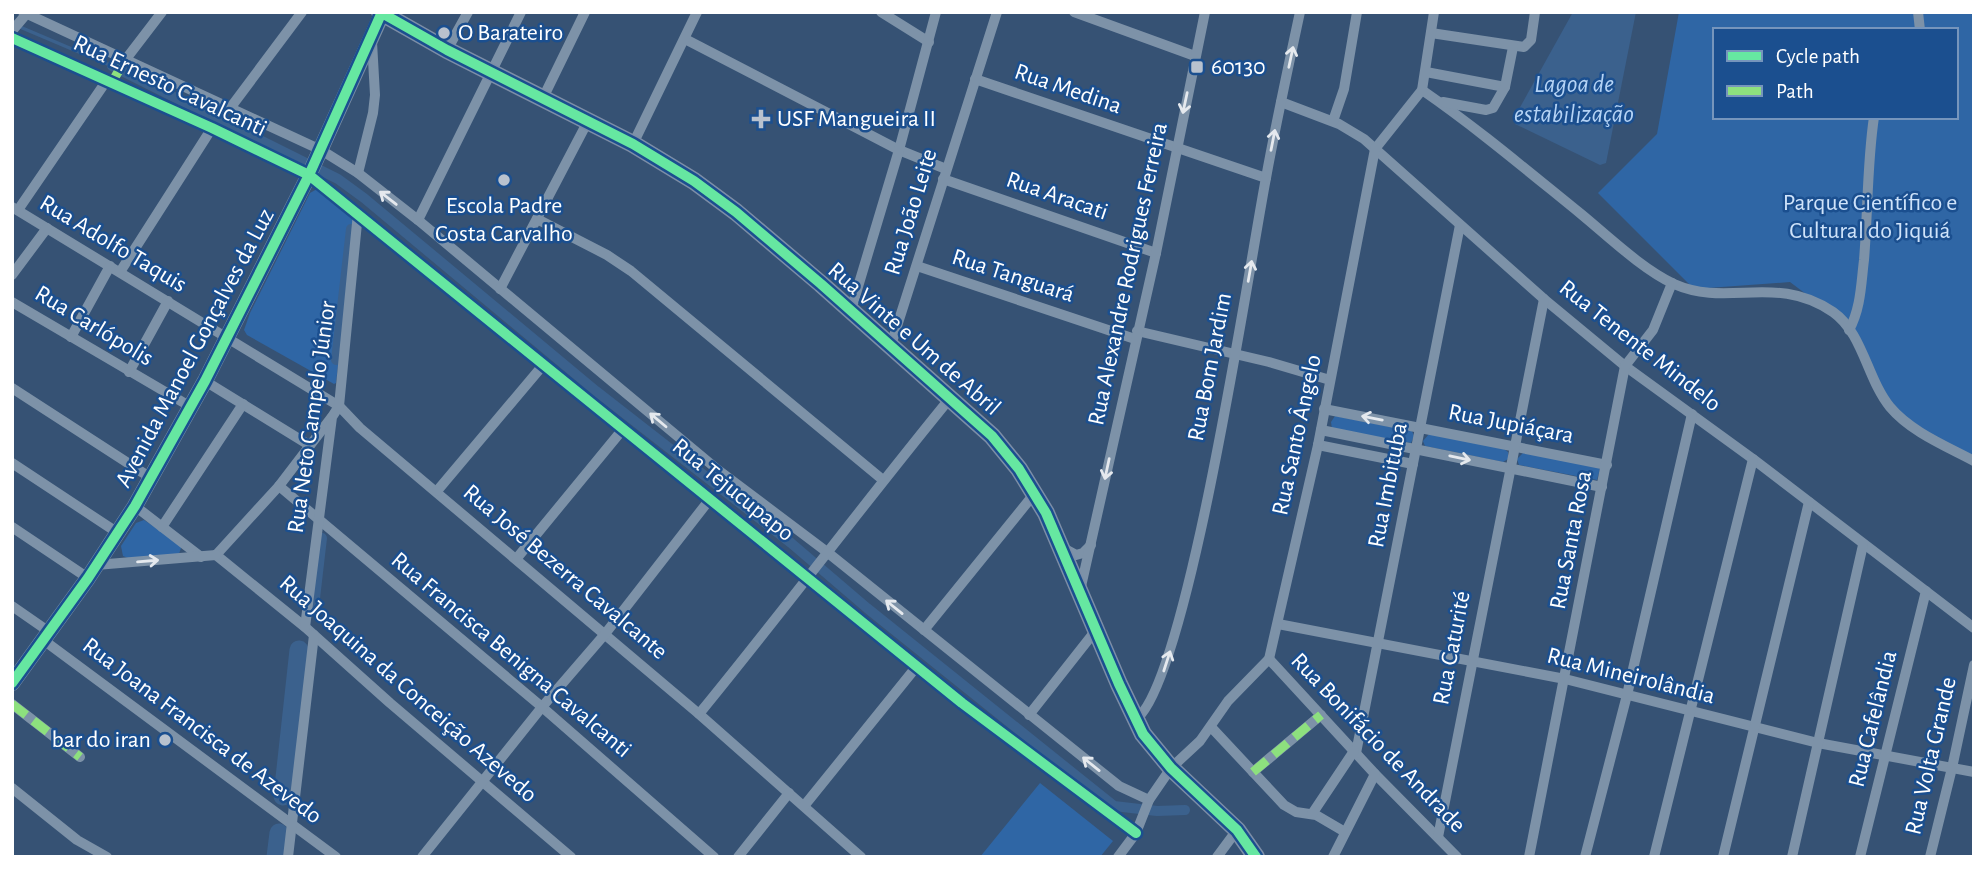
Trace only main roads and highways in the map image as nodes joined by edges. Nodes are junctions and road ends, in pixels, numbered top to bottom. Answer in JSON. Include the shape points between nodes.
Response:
{"nodes":[{"id":1,"x":381,"y":13,"type":"edge"},
{"id":2,"x":12,"y":684,"type":"edge"},
{"id":3,"x":1256,"y":857,"type":"edge"}],
"edges":[{"from":1,"to":2,"type":"main road","name":"Avenida Manoel Gonçalves da Luz","via":[[320,152],[229,338],[135,506]]},
{"from":1,"to":3,"type":"main road","name":"Rua Vinte e Um de Abril","via":[[633,144],[718,198],[992,436],[1035,493],[1063,548],[1135,720],[1155,750],[1237,830]]}]}
